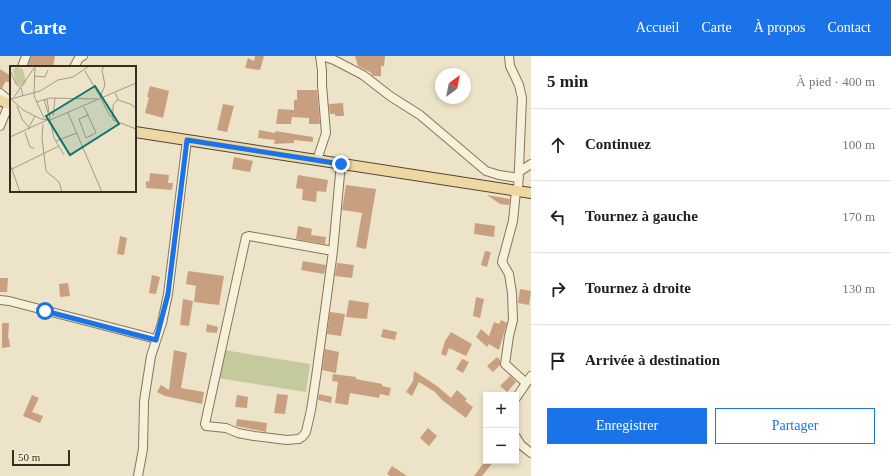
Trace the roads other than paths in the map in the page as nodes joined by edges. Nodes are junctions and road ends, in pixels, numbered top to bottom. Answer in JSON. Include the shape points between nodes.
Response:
{"nodes":[{"id":1,"x":26,"y":56,"type":"edge"},
{"id":2,"x":84,"y":56,"type":"edge"},
{"id":3,"x":321,"y":56,"type":"edge"},
{"id":4,"x":509,"y":56,"type":"edge"},
{"id":5,"x":22,"y":66,"type":"edge"},
{"id":6,"x":75,"y":66,"type":"edge"},
{"id":7,"x":0,"y":93,"type":"edge"},
{"id":8,"x":8,"y":103,"type":"edge"},
{"id":9,"x":0,"y":126,"type":"edge"},
{"id":10,"x":136,"y":132,"type":"edge"},
{"id":11,"x":187,"y":140,"type":"junction"},
{"id":12,"x":317,"y":160,"type":"junction"},
{"id":13,"x":341,"y":164,"type":"junction"},
{"id":14,"x":531,"y":164,"type":"edge"},
{"id":15,"x":519,"y":175,"type":"junction"},
{"id":16,"x":517,"y":191,"type":"junction"},
{"id":17,"x":531,"y":193,"type":"edge"},
{"id":18,"x":333,"y":251,"type":"junction"},
{"id":19,"x":0,"y":300,"type":"edge"},
{"id":20,"x":156,"y":340,"type":"junction"},
{"id":21,"x":529,"y":379,"type":"edge"},
{"id":22,"x":519,"y":394,"type":"edge"},
{"id":23,"x":519,"y":442,"type":"edge"},
{"id":24,"x":531,"y":453,"type":"edge"},
{"id":25,"x":138,"y":476,"type":"edge"}],
"edges":[{"from":1,"to":5,"type":"street"},
{"from":2,"to":6,"type":"street","via":[[79,58]]},
{"from":3,"to":12,"type":"street","via":[[326,133]]},
{"from":3,"to":15,"type":"street","via":[[363,74],[390,96],[416,111],[486,171],[499,175]]},
{"from":4,"to":15,"type":"street","via":[[510,66],[522,98]]},
{"from":7,"to":8,"type":"street"},
{"from":8,"to":9,"type":"street"},
{"from":10,"to":11,"type":"main road"},
{"from":11,"to":12,"type":"main road"},
{"from":11,"to":20,"type":"street","via":[[168,294]]},
{"from":12,"to":13,"type":"main road"},
{"from":13,"to":16,"type":"main road"},
{"from":13,"to":18,"type":"street"},
{"from":14,"to":15,"type":"street"},
{"from":15,"to":16,"type":"street"},
{"from":16,"to":17,"type":"main road"},
{"from":16,"to":21,"type":"street","via":[[513,221],[502,262],[509,274],[513,320],[505,364]]},
{"from":18,"to":18,"type":"street","via":[[312,404],[308,427],[303,436],[287,440],[206,426],[246,237]]},
{"from":19,"to":20,"type":"street"},
{"from":20,"to":25,"type":"street","via":[[144,401],[143,449]]},
{"from":21,"to":22,"type":"street"},
{"from":23,"to":24,"type":"street"}]}
